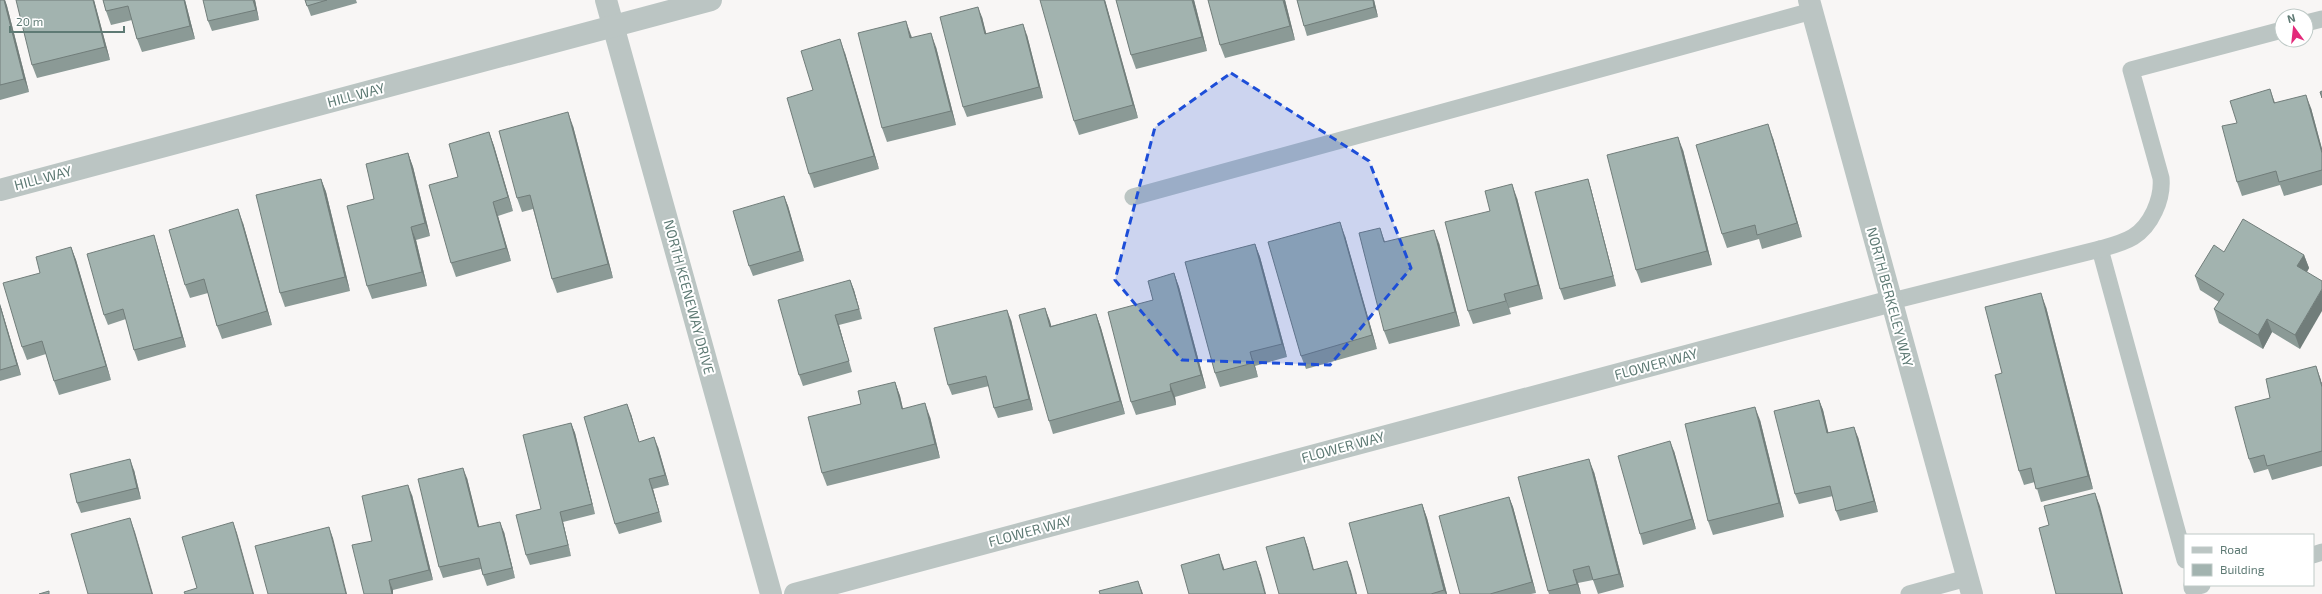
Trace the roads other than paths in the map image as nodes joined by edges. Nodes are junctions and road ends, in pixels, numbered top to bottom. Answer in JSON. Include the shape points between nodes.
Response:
{"nodes":[{"id":1,"x":606,"y":0,"type":"edge"},
{"id":2,"x":711,"y":0,"type":"edge"},
{"id":3,"x":1811,"y":5,"type":"edge"},
{"id":4,"x":614,"y":26,"type":"junction"},
{"id":5,"x":2274,"y":32,"type":"edge"},
{"id":6,"x":0,"y":190,"type":"edge"},
{"id":7,"x":1133,"y":197,"type":"dead end"},
{"id":8,"x":2100,"y":249,"type":"junction"},
{"id":9,"x":1892,"y":301,"type":"junction"},
{"id":10,"x":2184,"y":556,"type":"edge"},
{"id":11,"x":1970,"y":586,"type":"edge"},
{"id":12,"x":771,"y":594,"type":"edge"},
{"id":13,"x":795,"y":594,"type":"edge"},
{"id":14,"x":1909,"y":594,"type":"edge"}],
"edges":[{"from":1,"to":4,"type":"street","name":"NORTH KEENEWAY DRIVE"},
{"from":2,"to":4,"type":"street","name":"HILL WAY"},
{"from":3,"to":7,"type":"lane"},
{"from":3,"to":9,"type":"street","name":"NORTH BERKELEY WAY"},
{"from":4,"to":6,"type":"street","name":"HILL WAY"},
{"from":4,"to":12,"type":"street","name":"NORTH KEENEWAY DRIVE"},
{"from":5,"to":8,"type":"lane","via":[[2131,70],[2163,192],[2157,208],[2134,236]]},
{"from":8,"to":9,"type":"lane"},
{"from":8,"to":10,"type":"lane"},
{"from":9,"to":11,"type":"street","name":"NORTH BERKELEY WAY"},
{"from":9,"to":13,"type":"street","name":"FLOWER WAY"},
{"from":11,"to":14,"type":"lane"}]}
